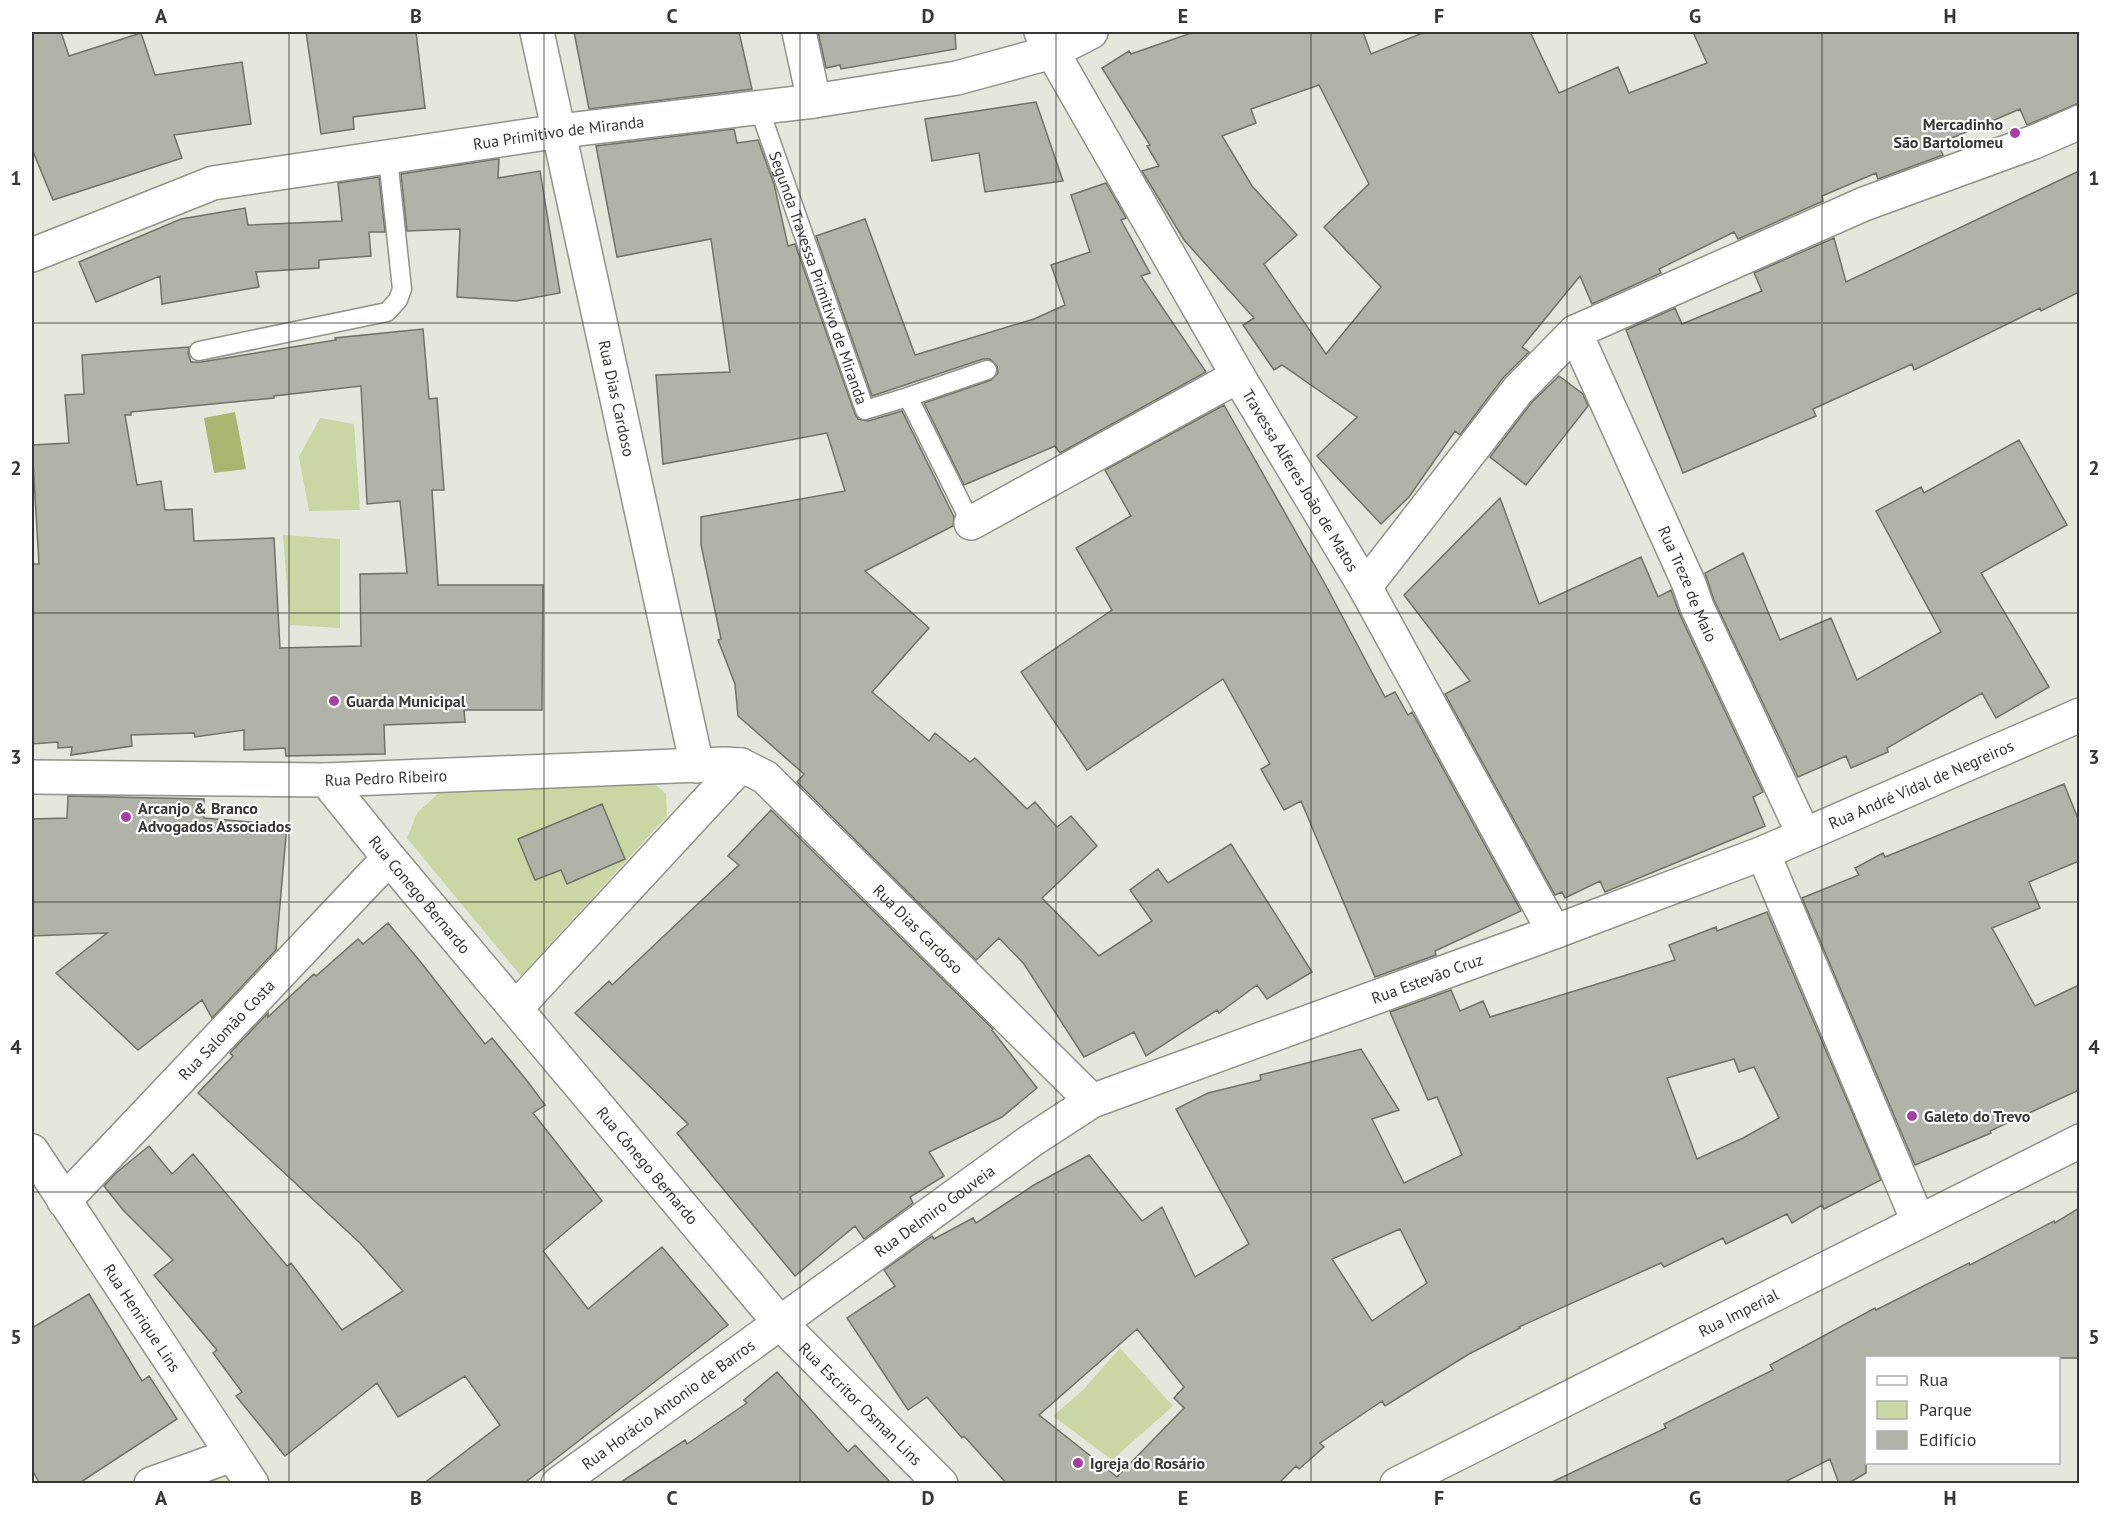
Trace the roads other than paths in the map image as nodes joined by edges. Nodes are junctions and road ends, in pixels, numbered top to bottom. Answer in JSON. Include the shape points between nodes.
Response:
{"nodes":[{"id":1,"x":537,"y":32,"type":"edge"},
{"id":2,"x":799,"y":32,"type":"edge"},
{"id":3,"x":1090,"y":32,"type":"edge"},
{"id":4,"x":1046,"y":42,"type":"edge"},
{"id":5,"x":814,"y":101,"type":"junction"},
{"id":6,"x":759,"y":108,"type":"junction"},
{"id":7,"x":2079,"y":122,"type":"edge"},
{"id":8,"x":560,"y":131,"type":"junction"},
{"id":9,"x":387,"y":158,"type":"junction"},
{"id":10,"x":32,"y":255,"type":"edge"},
{"id":11,"x":1575,"y":332,"type":"junction"},
{"id":12,"x":199,"y":351,"type":"dead end"},
{"id":13,"x":987,"y":370,"type":"dead end"},
{"id":14,"x":1238,"y":376,"type":"junction"},
{"id":15,"x":908,"y":397,"type":"junction"},
{"id":16,"x":971,"y":523,"type":"joint"},
{"id":17,"x":1365,"y":587,"type":"junction"},
{"id":18,"x":2079,"y":715,"type":"edge"},
{"id":19,"x":741,"y":765,"type":"junction"},
{"id":20,"x":697,"y":766,"type":"junction"},
{"id":21,"x":32,"y":777,"type":"edge"},
{"id":22,"x":326,"y":780,"type":"junction"},
{"id":23,"x":1804,"y":835,"type":"junction"},
{"id":24,"x":1763,"y":852,"type":"junction"},
{"id":25,"x":388,"y":858,"type":"junction"},
{"id":26,"x":1554,"y":932,"type":"junction"},
{"id":27,"x":516,"y":1008,"type":"junction"},
{"id":28,"x":1092,"y":1101,"type":"junction"},
{"id":29,"x":2079,"y":1141,"type":"edge"},
{"id":30,"x":32,"y":1151,"type":"edge"},
{"id":31,"x":64,"y":1201,"type":"junction"},
{"id":32,"x":1918,"y":1221,"type":"junction"},
{"id":33,"x":780,"y":1323,"type":"junction"},
{"id":34,"x":232,"y":1455,"type":"junction"},
{"id":35,"x":151,"y":1484,"type":"edge"},
{"id":36,"x":252,"y":1484,"type":"edge"},
{"id":37,"x":558,"y":1484,"type":"edge"},
{"id":38,"x":941,"y":1484,"type":"edge"},
{"id":39,"x":1397,"y":1484,"type":"edge"}],
"edges":[{"from":1,"to":8,"type":"street","name":"Rua Dias Cardoso"},
{"from":2,"to":5,"type":"street"},
{"from":3,"to":4,"type":"street","name":"Rua Primitivo de Miranda"},
{"from":4,"to":5,"type":"street","name":"Rua Primitivo de Miranda","via":[[957,78]]},
{"from":4,"to":14,"type":"street","name":"Travessa Alferes João de Matos"},
{"from":5,"to":6,"type":"street","name":"Rua Primitivo de Miranda"},
{"from":6,"to":8,"type":"street","name":"Rua Primitivo de Miranda"},
{"from":6,"to":15,"type":"lane","name":"Segunda Travessa Primitivo de Miranda","via":[[865,410]]},
{"from":7,"to":11,"type":"street","via":[[1864,204]]},
{"from":8,"to":9,"type":"street","name":"Rua Primitivo de Miranda"},
{"from":8,"to":20,"type":"street","name":"Rua Dias Cardoso"},
{"from":9,"to":10,"type":"street","name":"Rua Primitivo de Miranda","via":[[213,183]]},
{"from":9,"to":12,"type":"lane","via":[[402,289],[387,312]]},
{"from":11,"to":17,"type":"street","via":[[1518,390]]},
{"from":11,"to":23,"type":"street","name":"Rua Treze de Maio"},
{"from":13,"to":15,"type":"lane"},
{"from":14,"to":16,"type":"street"},
{"from":14,"to":17,"type":"street","name":"Travessa Alferes João de Matos"},
{"from":15,"to":16,"type":"lane"},
{"from":17,"to":26,"type":"street","name":"Travessa Alferes João de Matos"},
{"from":18,"to":23,"type":"street","name":"Rua André Vidal de Negreiros"},
{"from":19,"to":20,"type":"street","name":"Rua Pedro Ribeiro"},
{"from":19,"to":27,"type":"street"},
{"from":19,"to":28,"type":"street","name":"Rua Dias Cardoso","via":[[765,777]]},
{"from":20,"to":22,"type":"street","name":"Rua Pedro Ribeiro"},
{"from":21,"to":22,"type":"street","name":"Rua Pedro Ribeiro"},
{"from":22,"to":25,"type":"street","name":"Rua Conego Bernardo"},
{"from":23,"to":24,"type":"street","name":"Rua André Vidal de Negreiros"},
{"from":24,"to":26,"type":"street","name":"Rua Estevão Cruz"},
{"from":24,"to":32,"type":"street"},
{"from":25,"to":27,"type":"street","name":"Rua Conego Bernardo"},
{"from":25,"to":31,"type":"street","name":"Rua Salomão Costa"},
{"from":26,"to":28,"type":"street","name":"Rua Estevão Cruz"},
{"from":27,"to":33,"type":"street","name":"Rua Cônego Bernardo"},
{"from":28,"to":33,"type":"street","name":"Rua Delmiro Gouveia","via":[[1032,1140]]},
{"from":29,"to":32,"type":"street","name":"Rua Imperial"},
{"from":30,"to":31,"type":"street","name":"Rua Henrique Lins"},
{"from":31,"to":34,"type":"street","name":"Rua Henrique Lins"},
{"from":32,"to":39,"type":"street","name":"Rua Imperial"},
{"from":33,"to":37,"type":"street","name":"Rua Horácio Antonio de Barros"},
{"from":33,"to":38,"type":"street","name":"Rua Escritor Osman Lins"},
{"from":34,"to":35,"type":"street"},
{"from":34,"to":36,"type":"street","name":"Rua Henrique Lins"}]}
